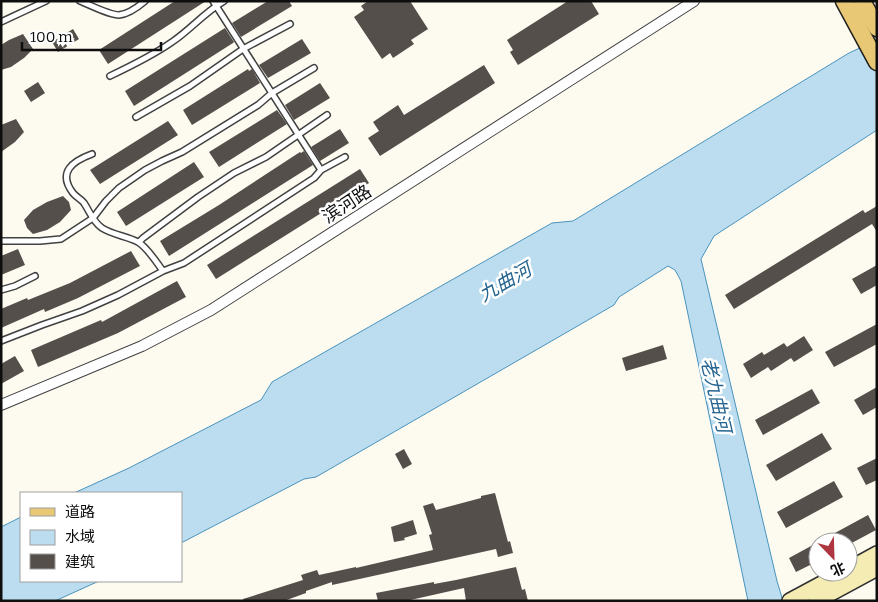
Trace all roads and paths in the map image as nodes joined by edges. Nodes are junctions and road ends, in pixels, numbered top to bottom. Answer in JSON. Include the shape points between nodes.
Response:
{"nodes":[{"id":1,"x":46,"y":1,"type":"edge"},
{"id":2,"x":80,"y":1,"type":"edge"},
{"id":3,"x":145,"y":1,"type":"edge"},
{"id":4,"x":224,"y":1,"type":"edge"},
{"id":5,"x":694,"y":1,"type":"edge"},
{"id":6,"x":214,"y":4,"type":"edge"},
{"id":7,"x":856,"y":6,"type":"edge"},
{"id":8,"x":1,"y":22,"type":"edge"},
{"id":9,"x":290,"y":24,"type":"dead end"},
{"id":10,"x":877,"y":28,"type":"edge"},
{"id":11,"x":244,"y":49,"type":"junction"},
{"id":12,"x":877,"y":62,"type":"edge"},
{"id":13,"x":314,"y":68,"type":"dead end"},
{"id":14,"x":110,"y":76,"type":"dead end"},
{"id":15,"x":272,"y":94,"type":"junction"},
{"id":16,"x":327,"y":115,"type":"dead end"},
{"id":17,"x":136,"y":117,"type":"dead end"},
{"id":18,"x":298,"y":135,"type":"junction"},
{"id":19,"x":92,"y":154,"type":"dead end"},
{"id":20,"x":345,"y":157,"type":"dead end"},
{"id":21,"x":322,"y":170,"type":"junction"},
{"id":22,"x":93,"y":218,"type":"junction"},
{"id":23,"x":1,"y":241,"type":"edge"},
{"id":24,"x":139,"y":242,"type":"junction"},
{"id":25,"x":163,"y":271,"type":"junction"},
{"id":26,"x":35,"y":276,"type":"dead end"},
{"id":27,"x":1,"y":290,"type":"edge"},
{"id":28,"x":1,"y":341,"type":"edge"},
{"id":29,"x":1,"y":405,"type":"edge"},
{"id":30,"x":877,"y":554,"type":"edge"},
{"id":31,"x":858,"y":564,"type":"edge"},
{"id":32,"x":877,"y":568,"type":"edge"},
{"id":33,"x":825,"y":582,"type":"edge"},
{"id":34,"x":790,"y":601,"type":"edge"},
{"id":35,"x":816,"y":601,"type":"edge"}],
"edges":[{"from":1,"to":8,"type":"lane"},
{"from":2,"to":3,"type":"lane","via":[[120,15]]},
{"from":4,"to":6,"type":"lane"},
{"from":5,"to":29,"type":"street","name":"滨河路","via":[[212,310],[142,346]]},
{"from":6,"to":11,"type":"lane"},
{"from":6,"to":14,"type":"lane","via":[[173,42]]},
{"from":7,"to":10,"type":"main road"},
{"from":7,"to":12,"type":"main road"},
{"from":9,"to":11,"type":"lane"},
{"from":11,"to":15,"type":"lane"},
{"from":11,"to":17,"type":"lane","via":[[190,86]]},
{"from":13,"to":15,"type":"lane"},
{"from":15,"to":18,"type":"lane"},
{"from":15,"to":22,"type":"lane","via":[[182,152],[145,170],[120,188]]},
{"from":16,"to":18,"type":"lane"},
{"from":18,"to":21,"type":"lane"},
{"from":18,"to":24,"type":"lane","via":[[198,197]]},
{"from":19,"to":22,"type":"lane","via":[[70,166],[67,175],[74,194]]},
{"from":20,"to":21,"type":"lane"},
{"from":21,"to":25,"type":"lane","via":[[184,263]]},
{"from":22,"to":23,"type":"lane","via":[[62,239]]},
{"from":22,"to":24,"type":"lane","via":[[102,228]]},
{"from":24,"to":25,"type":"lane"},
{"from":25,"to":28,"type":"lane","via":[[109,299]]},
{"from":26,"to":27,"type":"lane"},
{"from":30,"to":31,"type":"street"},
{"from":32,"to":35,"type":"street"},
{"from":33,"to":34,"type":"street"}]}
